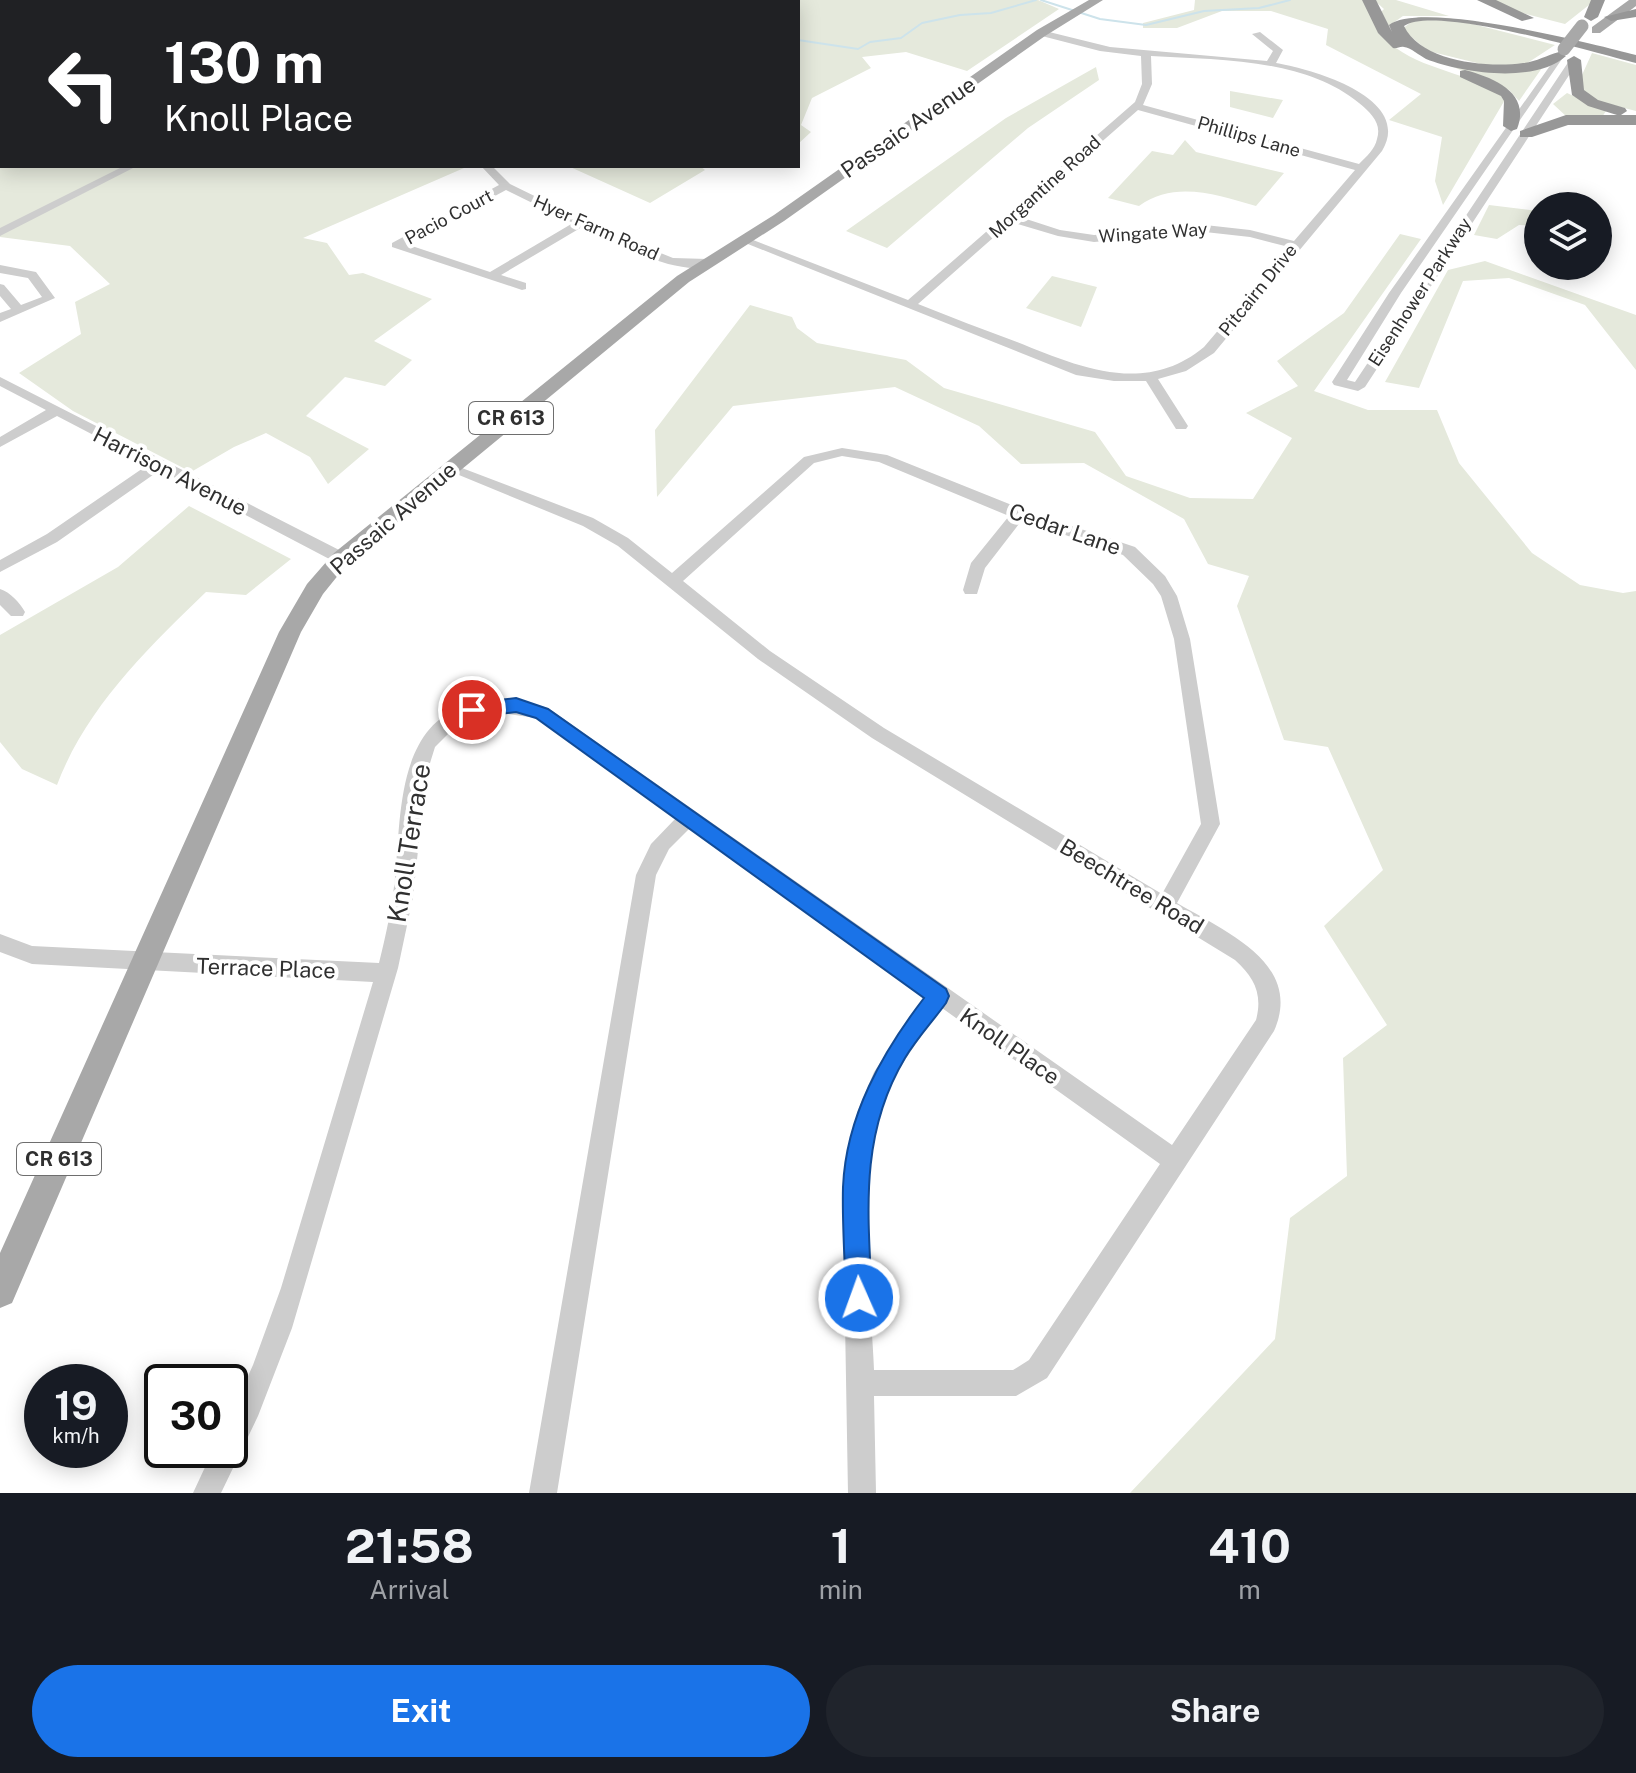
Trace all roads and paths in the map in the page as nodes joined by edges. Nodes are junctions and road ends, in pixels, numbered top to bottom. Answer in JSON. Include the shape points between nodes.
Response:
{"nodes":[{"id":1,"x":1097,"y":0,"type":"edge"},
{"id":2,"x":1369,"y":0,"type":"edge"},
{"id":3,"x":1484,"y":0,"type":"edge"},
{"id":4,"x":1598,"y":0,"type":"edge"},
{"id":5,"x":1612,"y":0,"type":"edge"},
{"id":6,"x":1636,"y":0,"type":"edge"},
{"id":7,"x":1414,"y":2,"type":"dead end"},
{"id":8,"x":1464,"y":4,"type":"dead end"},
{"id":9,"x":1636,"y":13,"type":"edge"},
{"id":10,"x":1611,"y":17,"type":"junction"},
{"id":11,"x":1554,"y":27,"type":"junction"},
{"id":12,"x":1041,"y":33,"type":"junction"},
{"id":13,"x":1595,"y":33,"type":"junction"},
{"id":14,"x":1257,"y":34,"type":"dead end"},
{"id":15,"x":1535,"y":34,"type":"junction"},
{"id":16,"x":1636,"y":46,"type":"edge"},
{"id":17,"x":1146,"y":53,"type":"junction"},
{"id":18,"x":1569,"y":54,"type":"junction"},
{"id":19,"x":1636,"y":60,"type":"edge"},
{"id":20,"x":1270,"y":65,"type":"junction"},
{"id":21,"x":1136,"y":106,"type":"junction"},
{"id":22,"x":1636,"y":114,"type":"edge"},
{"id":23,"x":1636,"y":120,"type":"edge"},
{"id":24,"x":1519,"y":130,"type":"junction"},
{"id":25,"x":128,"y":168,"type":"edge"},
{"id":26,"x":488,"y":168,"type":"edge"},
{"id":27,"x":1361,"y":168,"type":"junction"},
{"id":28,"x":506,"y":186,"type":"junction"},
{"id":29,"x":1012,"y":218,"type":"junction"},
{"id":30,"x":581,"y":223,"type":"junction"},
{"id":31,"x":0,"y":233,"type":"edge"},
{"id":32,"x":744,"y":240,"type":"junction"},
{"id":33,"x":1295,"y":245,"type":"junction"},
{"id":34,"x":670,"y":261,"type":"junction"},
{"id":35,"x":708,"y":263,"type":"junction"},
{"id":36,"x":0,"y":269,"type":"edge"},
{"id":37,"x":491,"y":276,"type":"junction"},
{"id":38,"x":683,"y":279,"type":"junction"},
{"id":39,"x":522,"y":286,"type":"dead end"},
{"id":40,"x":0,"y":288,"type":"edge"},
{"id":41,"x":911,"y":304,"type":"junction"},
{"id":42,"x":19,"y":311,"type":"junction"},
{"id":43,"x":0,"y":318,"type":"edge"},
{"id":44,"x":1150,"y":376,"type":"junction"},
{"id":45,"x":0,"y":381,"type":"edge"},
{"id":46,"x":55,"y":411,"type":"junction"},
{"id":47,"x":1181,"y":426,"type":"dead end"},
{"id":48,"x":0,"y":443,"type":"edge"},
{"id":49,"x":157,"y":465,"type":"junction"},
{"id":50,"x":449,"y":468,"type":"junction"},
{"id":51,"x":1019,"y":514,"type":"junction"},
{"id":52,"x":341,"y":558,"type":"junction"},
{"id":53,"x":0,"y":567,"type":"edge"},
{"id":54,"x":672,"y":582,"type":"junction"},
{"id":55,"x":971,"y":590,"type":"dead end"},
{"id":56,"x":0,"y":595,"type":"edge"},
{"id":57,"x":17,"y":612,"type":"dead end"},
{"id":58,"x":689,"y":818,"type":"junction"},
{"id":59,"x":1165,"y":907,"type":"junction"},
{"id":60,"x":0,"y":943,"type":"edge"},
{"id":61,"x":147,"y":963,"type":"junction"},
{"id":62,"x":385,"y":973,"type":"junction"},
{"id":63,"x":938,"y":996,"type":"junction"},
{"id":64,"x":1175,"y":1161,"type":"junction"},
{"id":65,"x":0,"y":1291,"type":"edge"},
{"id":66,"x":862,"y":1383,"type":"junction"},
{"id":67,"x":248,"y":1407,"type":"edge"},
{"id":68,"x":219,"y":1468,"type":"edge"},
{"id":69,"x":207,"y":1493,"type":"edge"},
{"id":70,"x":543,"y":1493,"type":"edge"},
{"id":71,"x":862,"y":1493,"type":"edge"}],
"edges":[{"from":1,"to":12,"type":"main road","name":"Passaic Avenue","number":"CR 613"},
{"from":2,"to":24,"type":"highway","via":[[1397,45],[1507,93]]},
{"from":3,"to":11,"type":"highway"},
{"from":4,"to":13,"type":"highway"},
{"from":5,"to":13,"type":"main road","name":"Eisenhower Parkway"},
{"from":6,"to":10,"type":"main road","name":"Eisenhower Parkway"},
{"from":7,"to":15,"type":"highway"},
{"from":8,"to":11,"type":"highway"},
{"from":9,"to":10,"type":"highway"},
{"from":10,"to":13,"type":"main road","name":"Eisenhower Parkway"},
{"from":11,"to":13,"type":"highway"},
{"from":12,"to":17,"type":"street","name":"Pitcairn Drive"},
{"from":12,"to":32,"type":"main road","name":"Passaic Avenue","number":"CR 613"},
{"from":13,"to":15,"type":"highway"},
{"from":13,"to":16,"type":"highway"},
{"from":13,"to":18,"type":"main road","name":"Eisenhower Parkway"},
{"from":13,"to":19,"type":"highway"},
{"from":14,"to":20,"type":"street","via":[[1278,50]]},
{"from":15,"to":18,"type":"highway","via":[[1433,15],[1409,16],[1396,25],[1412,45],[1461,64],[1523,68]]},
{"from":17,"to":20,"type":"street","name":"Pitcairn Drive"},
{"from":17,"to":21,"type":"street","via":[[1147,84]]},
{"from":18,"to":22,"type":"highway","via":[[1580,95]]},
{"from":18,"to":24,"type":"street","name":"Eisenhower Parkway"},
{"from":18,"to":24,"type":"street","name":"Eisenhower Parkway"},
{"from":20,"to":27,"type":"street","name":"Pitcairn Drive","via":[[1329,82],[1372,108],[1383,126],[1383,138]]},
{"from":21,"to":27,"type":"street","name":"Phillips Lane"},
{"from":21,"to":29,"type":"street","name":"Morgantine Road"},
{"from":23,"to":24,"type":"highway","via":[[1566,120]]},
{"from":24,"to":24,"type":"street","name":"Eisenhower Parkway","via":[[1395,293],[1339,382],[1358,387]]},
{"from":25,"to":31,"type":"street"},
{"from":26,"to":28,"type":"street","name":"Hyer Farm Road"},
{"from":27,"to":33,"type":"street","name":"Pitcairn Drive"},
{"from":28,"to":30,"type":"street","name":"Hyer Farm Road"},
{"from":28,"to":37,"type":"street","name":"Pacio Court","via":[[396,245]]},
{"from":29,"to":33,"type":"street","name":"Wingate Way","via":[[1084,238],[1217,229]]},
{"from":29,"to":41,"type":"street","name":"Morgantine Road"},
{"from":30,"to":34,"type":"street","name":"Hyer Farm Road"},
{"from":30,"to":37,"type":"street"},
{"from":32,"to":35,"type":"main road","name":"Passaic Avenue","number":"CR 613"},
{"from":32,"to":41,"type":"street","name":"Pitcairn Drive"},
{"from":33,"to":44,"type":"street","name":"Pitcairn Drive","via":[[1204,356]]},
{"from":34,"to":35,"type":"street","name":"Hyer Farm Road"},
{"from":34,"to":38,"type":"street","name":"Hyer Farm Road"},
{"from":35,"to":38,"type":"main road","name":"Passaic Avenue","number":"CR 613"},
{"from":36,"to":42,"type":"street","via":[[32,275],[48,297]]},
{"from":37,"to":39,"type":"street","name":"Pacio Court"},
{"from":38,"to":50,"type":"main road","name":"Passaic Avenue","number":"CR 613"},
{"from":40,"to":42,"type":"street"},
{"from":41,"to":44,"type":"street","name":"Pitcairn Drive","via":[[1070,369]]},
{"from":42,"to":43,"type":"street"},
{"from":44,"to":47,"type":"street"},
{"from":45,"to":46,"type":"street","name":"Harrison Avenue"},
{"from":46,"to":48,"type":"street"},
{"from":46,"to":49,"type":"street","name":"Harrison Avenue"},
{"from":49,"to":52,"type":"street","name":"Harrison Avenue"},
{"from":49,"to":53,"type":"street","via":[[52,538]]},
{"from":50,"to":52,"type":"main road","name":"Passaic Avenue","number":"CR 613"},
{"from":50,"to":54,"type":"street","name":"Beechtree Road","via":[[588,522],[623,542]]},
{"from":51,"to":54,"type":"street","name":"Cedar Lane","via":[[882,458],[854,452],[825,455],[809,460]]},
{"from":51,"to":55,"type":"street","via":[[977,567]]},
{"from":51,"to":59,"type":"street","name":"Cedar Lane","via":[[1129,551],[1169,596],[1182,639],[1211,824]]},
{"from":52,"to":61,"type":"main road","name":"Passaic Avenue","number":"CR 613","via":[[290,632]]},
{"from":54,"to":59,"type":"street","name":"Beechtree Road","via":[[764,655],[878,733]]},
{"from":56,"to":57,"type":"street"},
{"from":58,"to":62,"type":"street","name":"Knoll Terrace","via":[[542,713],[502,705],[459,716],[435,734],[421,757],[400,914]]},
{"from":58,"to":63,"type":"street","name":"Knoll Place"},
{"from":58,"to":70,"type":"street","via":[[652,854],[646,875]]},
{"from":59,"to":64,"type":"street","name":"Beechtree Road","via":[[1252,961],[1264,975],[1271,998],[1266,1024]]},
{"from":60,"to":61,"type":"street","name":"Terrace Place","via":[[32,955]]},
{"from":61,"to":62,"type":"street","name":"Terrace Place"},
{"from":61,"to":65,"type":"main road","name":"Passaic Avenue","number":"CR 613"},
{"from":62,"to":67,"type":"street","name":"Knoll Terrace","via":[[299,1274]]},
{"from":63,"to":64,"type":"street","name":"Knoll Place"},
{"from":63,"to":66,"type":"street","via":[[898,1050],[869,1111],[860,1145],[855,1185]]},
{"from":64,"to":66,"type":"street","name":"Beechtree Road","via":[[1038,1369],[1016,1383]]},
{"from":66,"to":71,"type":"street"},
{"from":68,"to":69,"type":"street","name":"Knoll Terrace"}]}
